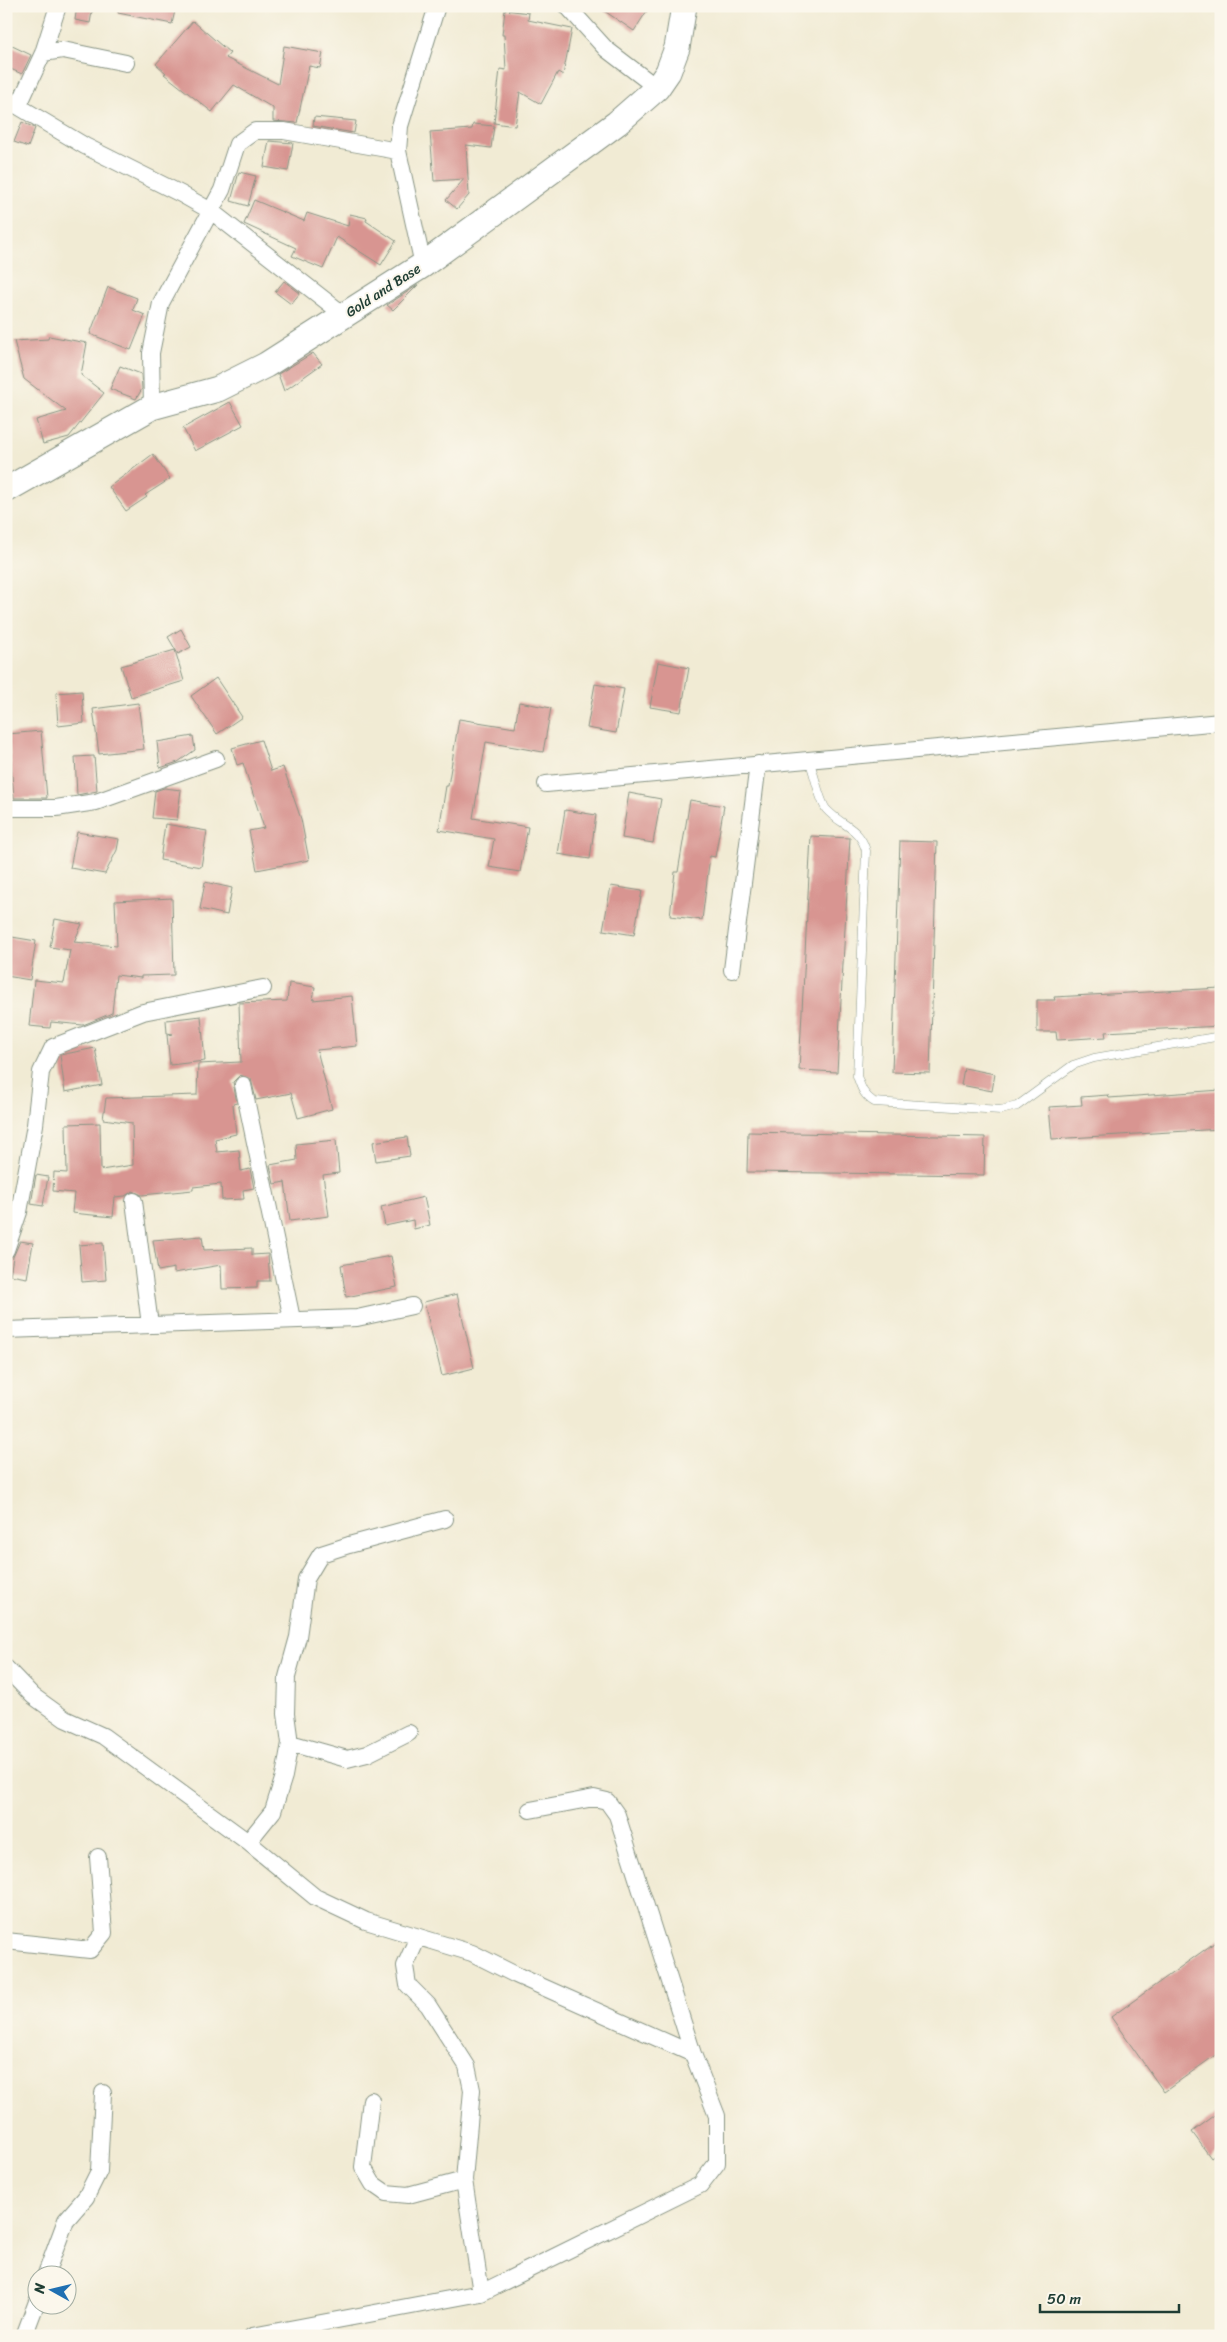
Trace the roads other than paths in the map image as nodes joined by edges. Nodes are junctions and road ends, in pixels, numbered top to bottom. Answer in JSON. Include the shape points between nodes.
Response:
{"nodes":[{"id":1,"x":58,"y":6,"type":"edge"},
{"id":2,"x":436,"y":6,"type":"edge"},
{"id":3,"x":567,"y":6,"type":"edge"},
{"id":4,"x":684,"y":6,"type":"edge"},
{"id":5,"x":43,"y":53,"type":"junction"},
{"id":6,"x":126,"y":63,"type":"dead end"},
{"id":7,"x":657,"y":88,"type":"junction"},
{"id":8,"x":12,"y":102,"type":"edge"},
{"id":9,"x":398,"y":151,"type":"junction"},
{"id":10,"x":211,"y":211,"type":"junction"},
{"id":11,"x":422,"y":265,"type":"junction"},
{"id":12,"x":344,"y":315,"type":"junction"},
{"id":13,"x":152,"y":407,"type":"junction"},
{"id":14,"x":6,"y":490,"type":"edge"},
{"id":15,"x":1221,"y":722,"type":"edge"},
{"id":16,"x":216,"y":759,"type":"dead end"},
{"id":17,"x":809,"y":760,"type":"junction"},
{"id":18,"x":758,"y":764,"type":"junction"},
{"id":19,"x":546,"y":784,"type":"dead end"},
{"id":20,"x":6,"y":808,"type":"edge"},
{"id":21,"x":732,"y":970,"type":"dead end"},
{"id":22,"x":263,"y":988,"type":"dead end"},
{"id":23,"x":1221,"y":1036,"type":"edge"},
{"id":24,"x":243,"y":1085,"type":"dead end"},
{"id":25,"x":134,"y":1201,"type":"dead end"},
{"id":26,"x":6,"y":1250,"type":"edge"},
{"id":27,"x":412,"y":1306,"type":"dead end"},
{"id":28,"x":292,"y":1318,"type":"junction"},
{"id":29,"x":150,"y":1325,"type":"junction"},
{"id":30,"x":6,"y":1330,"type":"edge"},
{"id":31,"x":445,"y":1519,"type":"dead end"},
{"id":32,"x":6,"y":1668,"type":"edge"},
{"id":33,"x":409,"y":1733,"type":"dead end"},
{"id":34,"x":290,"y":1743,"type":"junction"},
{"id":35,"x":530,"y":1810,"type":"dead end"},
{"id":36,"x":248,"y":1842,"type":"junction"},
{"id":37,"x":98,"y":1857,"type":"dead end"},
{"id":38,"x":418,"y":1938,"type":"junction"},
{"id":39,"x":6,"y":1941,"type":"edge"},
{"id":40,"x":693,"y":2054,"type":"junction"},
{"id":41,"x":103,"y":2093,"type":"dead end"},
{"id":42,"x":371,"y":2100,"type":"dead end"},
{"id":43,"x":464,"y":2180,"type":"junction"},
{"id":44,"x":50,"y":2264,"type":"edge"},
{"id":45,"x":481,"y":2293,"type":"junction"},
{"id":46,"x":32,"y":2314,"type":"edge"},
{"id":47,"x":254,"y":2335,"type":"edge"},
{"id":48,"x":24,"y":2336,"type":"edge"}],
"edges":[{"from":1,"to":5,"type":"street"},
{"from":2,"to":9,"type":"street","via":[[400,126]]},
{"from":3,"to":7,"type":"street","via":[[606,49]]},
{"from":4,"to":7,"type":"main road","name":"Gold and Base","via":[[676,48],[668,72]]},
{"from":5,"to":6,"type":"street","via":[[62,50]]},
{"from":5,"to":8,"type":"street"},
{"from":7,"to":11,"type":"main road","name":"Gold and Base","via":[[617,123]]},
{"from":8,"to":10,"type":"street","via":[[85,146]]},
{"from":9,"to":10,"type":"street","via":[[284,132],[255,131],[236,144],[222,190]]},
{"from":9,"to":11,"type":"street"},
{"from":10,"to":12,"type":"street"},
{"from":10,"to":13,"type":"street","via":[[162,303],[151,353]]},
{"from":11,"to":12,"type":"main road","name":"Gold and Base"},
{"from":12,"to":13,"type":"main road","name":"Gold and Base","via":[[266,365],[226,385]]},
{"from":13,"to":14,"type":"main road","name":"Gold and Base"},
{"from":15,"to":17,"type":"street"},
{"from":16,"to":20,"type":"street","via":[[96,802],[56,808]]},
{"from":17,"to":18,"type":"street"},
{"from":17,"to":23,"type":"lane","via":[[825,807],[858,834],[866,851],[858,1076],[862,1091],[868,1098],[874,1102],[1001,1110],[1017,1106],[1072,1065],[1094,1058]]},
{"from":18,"to":19,"type":"street"},
{"from":18,"to":21,"type":"street"},
{"from":22,"to":26,"type":"street","via":[[143,1012],[53,1047],[41,1072],[19,1212]]},
{"from":24,"to":28,"type":"street"},
{"from":25,"to":29,"type":"street"},
{"from":27,"to":28,"type":"street","via":[[357,1318]]},
{"from":28,"to":29,"type":"street"},
{"from":29,"to":30,"type":"street"},
{"from":31,"to":34,"type":"street","via":[[321,1554],[306,1579],[298,1637],[287,1677],[286,1714]]},
{"from":32,"to":36,"type":"street","via":[[33,1696],[65,1720],[103,1736]]},
{"from":33,"to":34,"type":"street","via":[[347,1760]]},
{"from":34,"to":36,"type":"street","via":[[273,1811]]},
{"from":35,"to":40,"type":"street","via":[[594,1798],[607,1801],[617,1815]]},
{"from":36,"to":38,"type":"street","via":[[315,1897],[366,1921]]},
{"from":37,"to":39,"type":"street","via":[[104,1932],[90,1950]]},
{"from":38,"to":40,"type":"street","via":[[472,1953]]},
{"from":38,"to":43,"type":"street","via":[[404,1966],[408,1985],[428,2005],[468,2066],[472,2090]]},
{"from":40,"to":45,"type":"street","via":[[717,2116],[717,2163],[700,2185]]},
{"from":41,"to":44,"type":"street","via":[[99,2171],[86,2197],[66,2220]]},
{"from":42,"to":43,"type":"street","via":[[363,2167],[373,2184],[386,2193],[408,2195]]},
{"from":43,"to":45,"type":"street"},
{"from":45,"to":47,"type":"street"},
{"from":46,"to":48,"type":"street"}]}
